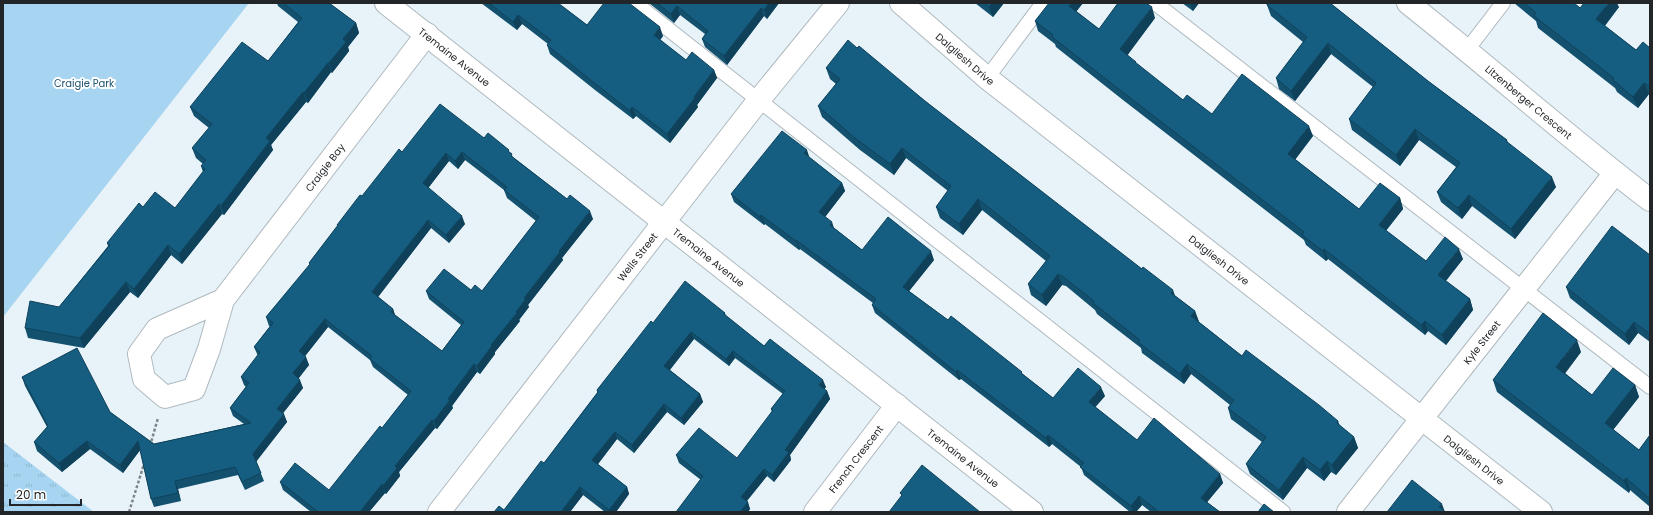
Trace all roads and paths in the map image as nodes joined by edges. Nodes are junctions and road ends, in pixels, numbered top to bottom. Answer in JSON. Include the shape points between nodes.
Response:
{"nodes":[{"id":1,"x":386,"y":3,"type":"edge"},
{"id":2,"x":635,"y":3,"type":"edge"},
{"id":3,"x":838,"y":3,"type":"edge"},
{"id":4,"x":901,"y":3,"type":"edge"},
{"id":5,"x":1043,"y":3,"type":"edge"},
{"id":6,"x":1155,"y":3,"type":"edge"},
{"id":7,"x":1408,"y":3,"type":"edge"},
{"id":8,"x":1503,"y":3,"type":"edge"},
{"id":9,"x":427,"y":34,"type":"junction"},
{"id":10,"x":1467,"y":50,"type":"junction"},
{"id":11,"x":987,"y":78,"type":"junction"},
{"id":12,"x":758,"y":100,"type":"junction"},
{"id":13,"x":1615,"y":173,"type":"junction"},
{"id":14,"x":1650,"y":200,"type":"edge"},
{"id":15,"x":664,"y":222,"type":"junction"},
{"id":16,"x":1524,"y":289,"type":"junction"},
{"id":17,"x":223,"y":300,"type":"junction"},
{"id":18,"x":1650,"y":387,"type":"edge"},
{"id":19,"x":165,"y":396,"type":"junction"},
{"id":20,"x":897,"y":406,"type":"junction"},
{"id":21,"x":1422,"y":419,"type":"junction"},
{"id":22,"x":149,"y":447,"type":"edge"},
{"id":23,"x":145,"y":461,"type":"edge"},
{"id":24,"x":129,"y":512,"type":"edge"},
{"id":25,"x":439,"y":512,"type":"edge"},
{"id":26,"x":815,"y":512,"type":"edge"},
{"id":27,"x":1032,"y":512,"type":"edge"},
{"id":28,"x":1283,"y":512,"type":"edge"},
{"id":29,"x":1348,"y":512,"type":"edge"},
{"id":30,"x":1541,"y":512,"type":"edge"}],
"edges":[{"from":1,"to":9,"type":"street","name":"Tremaine Avenue"},
{"from":2,"to":12,"type":"lane"},
{"from":3,"to":12,"type":"street","name":"Wells Street"},
{"from":4,"to":11,"type":"street","name":"Dalgliesh Drive"},
{"from":5,"to":11,"type":"lane"},
{"from":6,"to":16,"type":"lane"},
{"from":7,"to":10,"type":"street","name":"Litzenberger Crescent"},
{"from":8,"to":10,"type":"lane"},
{"from":9,"to":15,"type":"street","name":"Tremaine Avenue"},
{"from":9,"to":17,"type":"street","name":"Craigie Bay"},
{"from":10,"to":13,"type":"street","name":"Litzenberger Crescent"},
{"from":11,"to":21,"type":"street","name":"Dalgliesh Drive"},
{"from":12,"to":15,"type":"street","name":"Wells Street"},
{"from":12,"to":28,"type":"lane"},
{"from":13,"to":14,"type":"street","name":"Litzenberger Crescent"},
{"from":13,"to":16,"type":"street","name":"Kyle Street"},
{"from":15,"to":20,"type":"street","name":"Tremaine Avenue"},
{"from":15,"to":25,"type":"street","name":"Wells Street"},
{"from":16,"to":18,"type":"lane"},
{"from":16,"to":21,"type":"street","name":"Kyle Street"},
{"from":17,"to":19,"type":"street","name":"Craigie Bay","via":[[194,390]]},
{"from":17,"to":19,"type":"street","name":"Craigie Bay","via":[[157,329],[138,354],[144,379]]},
{"from":19,"to":22,"type":"path"},
{"from":20,"to":26,"type":"street","name":"French Crescent"},
{"from":20,"to":27,"type":"street","name":"Tremaine Avenue"},
{"from":21,"to":29,"type":"street","name":"Kyle Street"},
{"from":21,"to":30,"type":"street","name":"Dalgliesh Drive"},
{"from":23,"to":24,"type":"path"}]}
